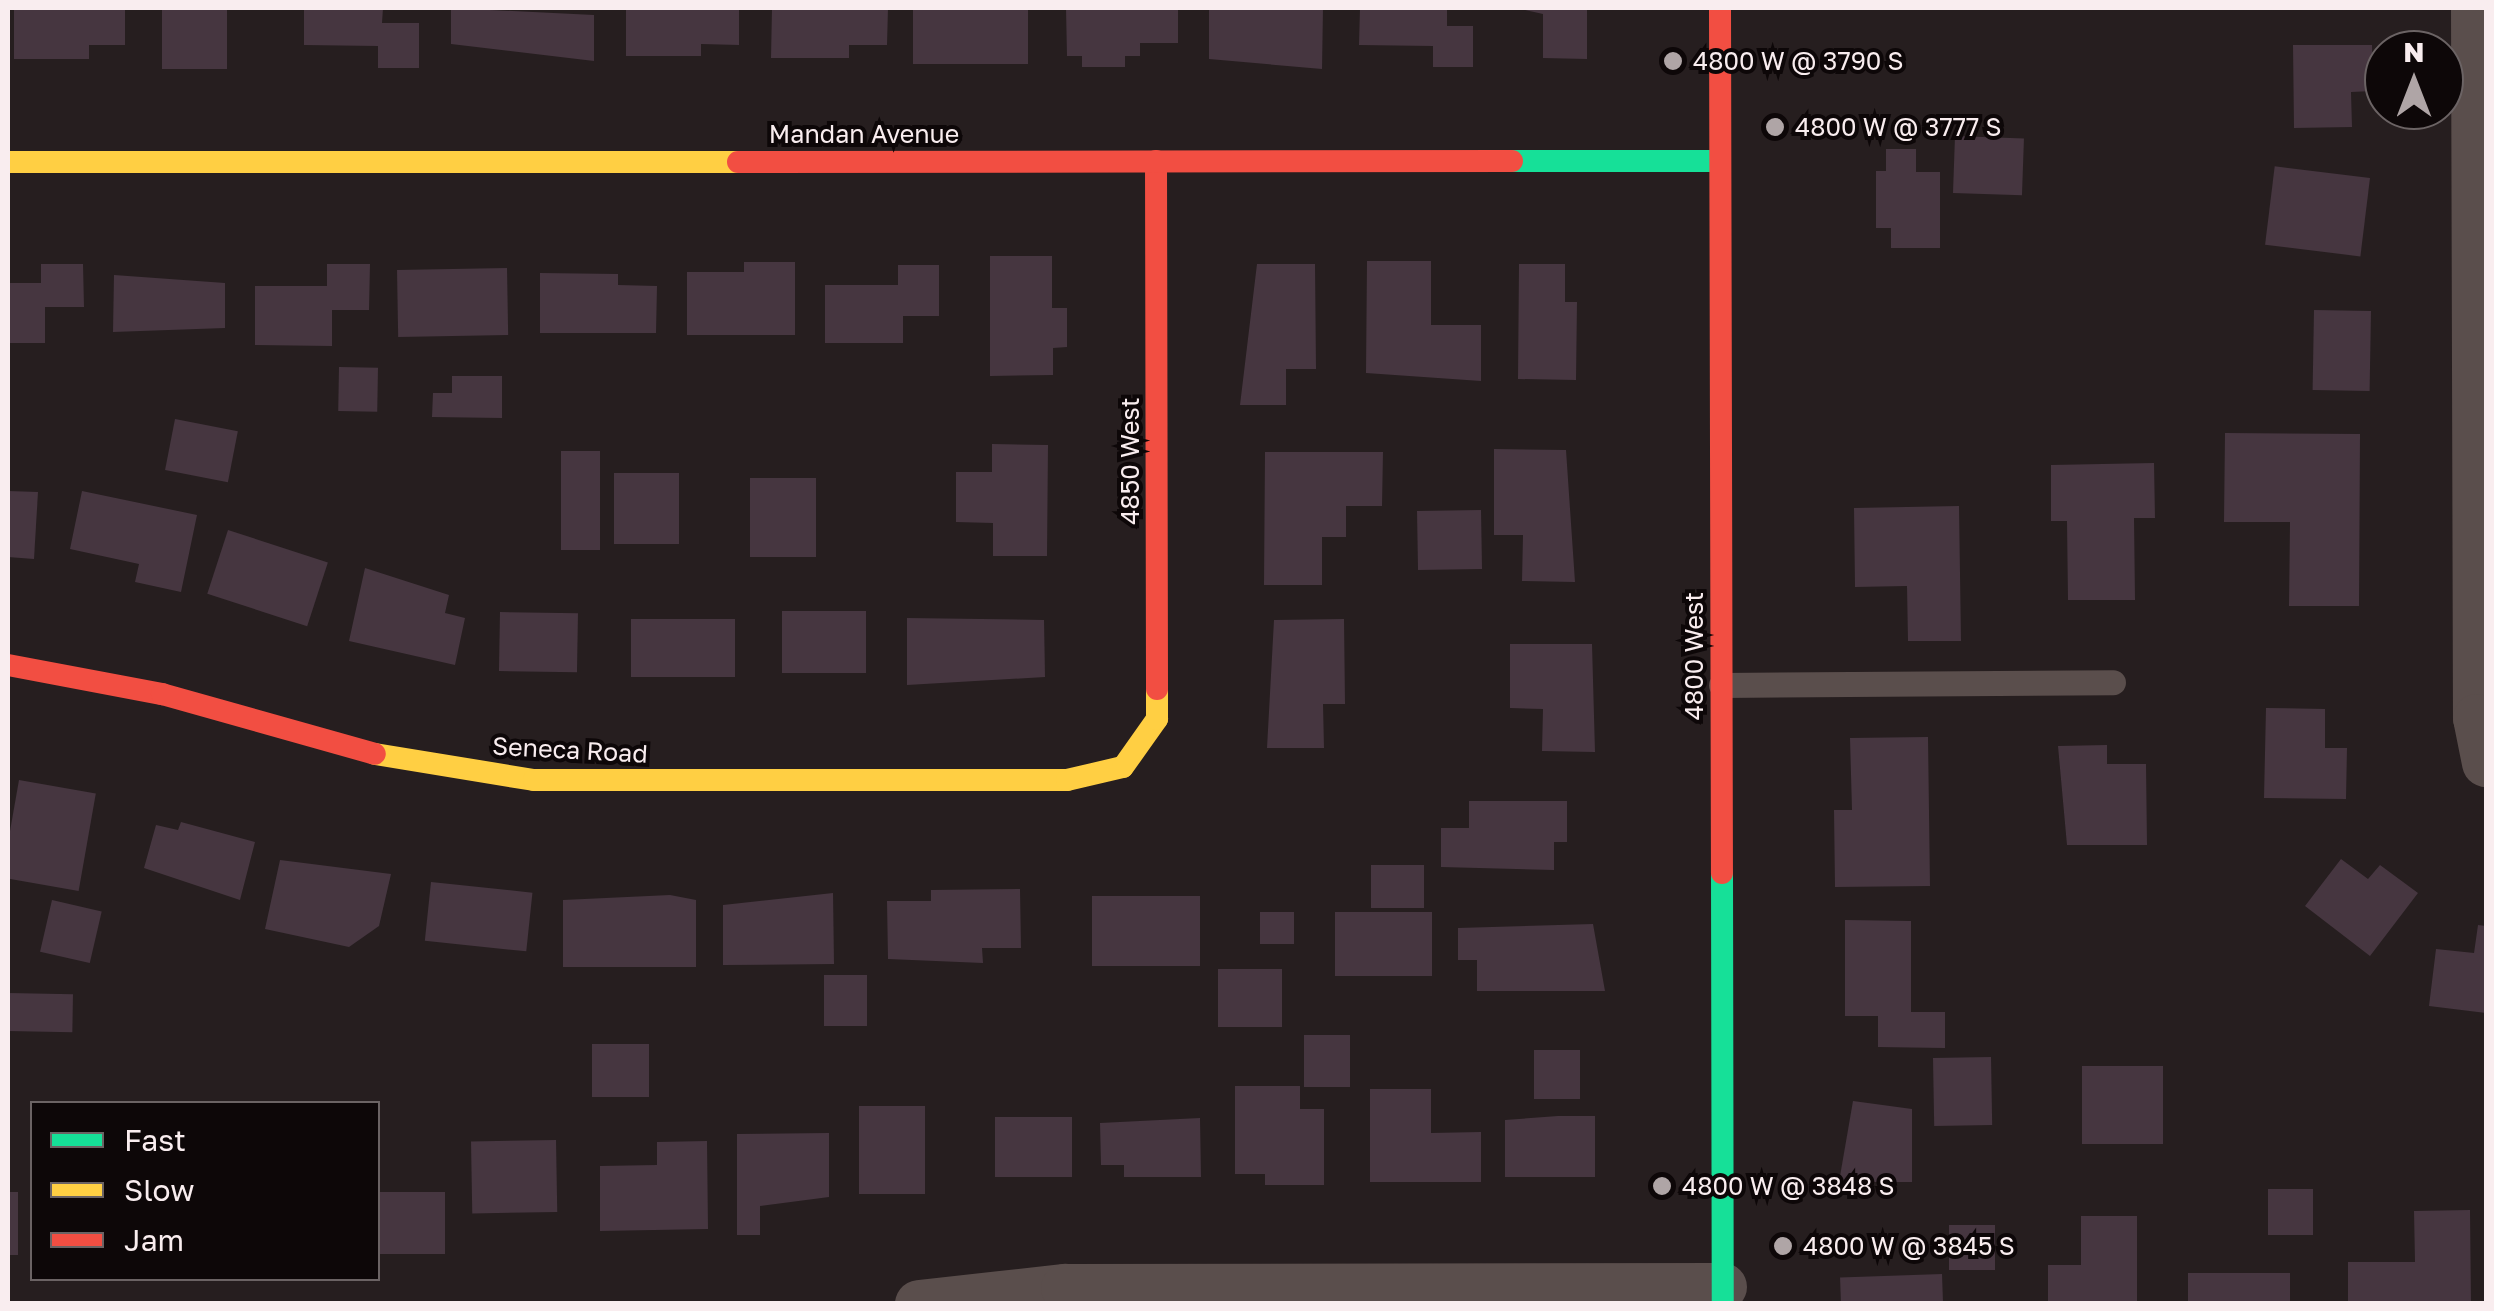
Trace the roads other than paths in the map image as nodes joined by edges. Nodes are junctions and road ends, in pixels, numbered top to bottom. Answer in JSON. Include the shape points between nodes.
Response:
{"nodes":[{"id":1,"x":1720,"y":8,"type":"edge"},
{"id":2,"x":2475,"y":8,"type":"edge"},
{"id":3,"x":1156,"y":161,"type":"junction"},
{"id":4,"x":1720,"y":161,"type":"junction"},
{"id":5,"x":8,"y":162,"type":"edge"},
{"id":6,"x":8,"y":665,"type":"edge"},
{"id":7,"x":2113,"y":682,"type":"dead end"},
{"id":8,"x":1721,"y":685,"type":"junction"},
{"id":9,"x":1138,"y":756,"type":"joint"},
{"id":10,"x":2486,"y":763,"type":"edge"},
{"id":11,"x":1723,"y":1295,"type":"edge"},
{"id":12,"x":920,"y":1304,"type":"edge"}],
"edges":[{"from":1,"to":4,"type":"street","name":"4800 West"},
{"from":2,"to":10,"type":"street","via":[[2477,718]]},
{"from":3,"to":4,"type":"street","name":"Mandan Avenue"},
{"from":3,"to":5,"type":"street","name":"Mandan Avenue"},
{"from":3,"to":9,"type":"street","name":"4850 West","via":[[1159,661],[1156,719]]},
{"from":4,"to":8,"type":"street","name":"4800 West"},
{"from":6,"to":9,"type":"street","name":"Seneca Road","via":[[162,694],[355,751],[534,780],[1067,780]]},
{"from":7,"to":8,"type":"lane"},
{"from":8,"to":11,"type":"street","name":"4800 West"},
{"from":11,"to":12,"type":"street","via":[[1064,1288]]}]}
